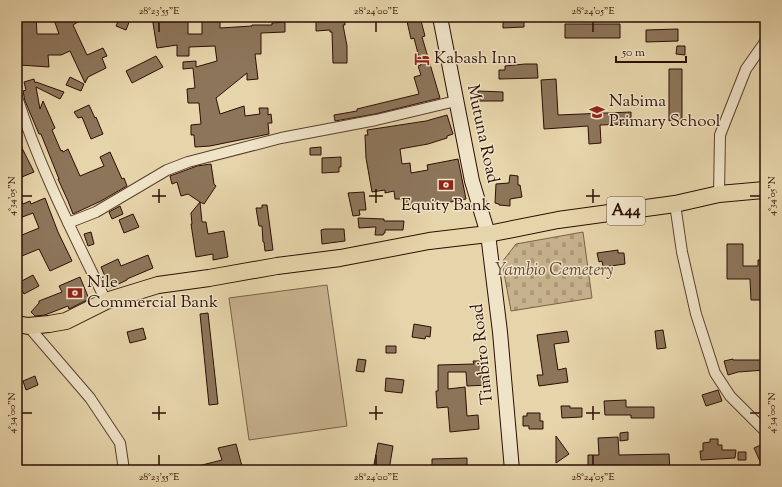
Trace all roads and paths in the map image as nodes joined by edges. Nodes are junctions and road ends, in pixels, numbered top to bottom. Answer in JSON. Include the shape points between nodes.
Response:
{"nodes":[{"id":1,"x":440,"y":17,"type":"edge"},
{"id":2,"x":765,"y":42,"type":"edge"},
{"id":3,"x":17,"y":97,"type":"edge"},
{"id":4,"x":456,"y":101,"type":"junction"},
{"id":5,"x":21,"y":122,"type":"edge"},
{"id":6,"x":765,"y":190,"type":"edge"},
{"id":7,"x":719,"y":194,"type":"junction"},
{"id":8,"x":674,"y":204,"type":"junction"},
{"id":9,"x":68,"y":223,"type":"junction"},
{"id":10,"x":488,"y":234,"type":"junction"},
{"id":11,"x":106,"y":301,"type":"junction"},
{"id":12,"x":22,"y":325,"type":"edge"},
{"id":13,"x":765,"y":431,"type":"edge"},
{"id":14,"x":124,"y":470,"type":"edge"},
{"id":15,"x":512,"y":470,"type":"edge"}],
"edges":[{"from":1,"to":4,"type":"main road","name":"Mutuna Road"},
{"from":2,"to":7,"type":"street","via":[[746,69],[720,135]]},
{"from":3,"to":5,"type":"street"},
{"from":4,"to":9,"type":"street","via":[[376,120],[281,138],[188,162],[167,170],[96,212]]},
{"from":4,"to":10,"type":"main road","name":"Mutuna Road","via":[[472,181]]},
{"from":5,"to":9,"type":"street"},
{"from":6,"to":7,"type":"main road","number":"A44"},
{"from":7,"to":8,"type":"main road","number":"A44"},
{"from":8,"to":10,"type":"main road","number":"A44","via":[[558,220]]},
{"from":8,"to":13,"type":"street","via":[[696,314],[716,374],[730,396]]},
{"from":9,"to":11,"type":"street"},
{"from":10,"to":11,"type":"main road","via":[[429,241],[340,258],[158,285]]},
{"from":10,"to":15,"type":"main road","name":"Timbiro Road","via":[[500,332]]},
{"from":11,"to":12,"type":"main road","via":[[66,321]]},
{"from":12,"to":14,"type":"street","via":[[90,398],[120,443]]}]}
